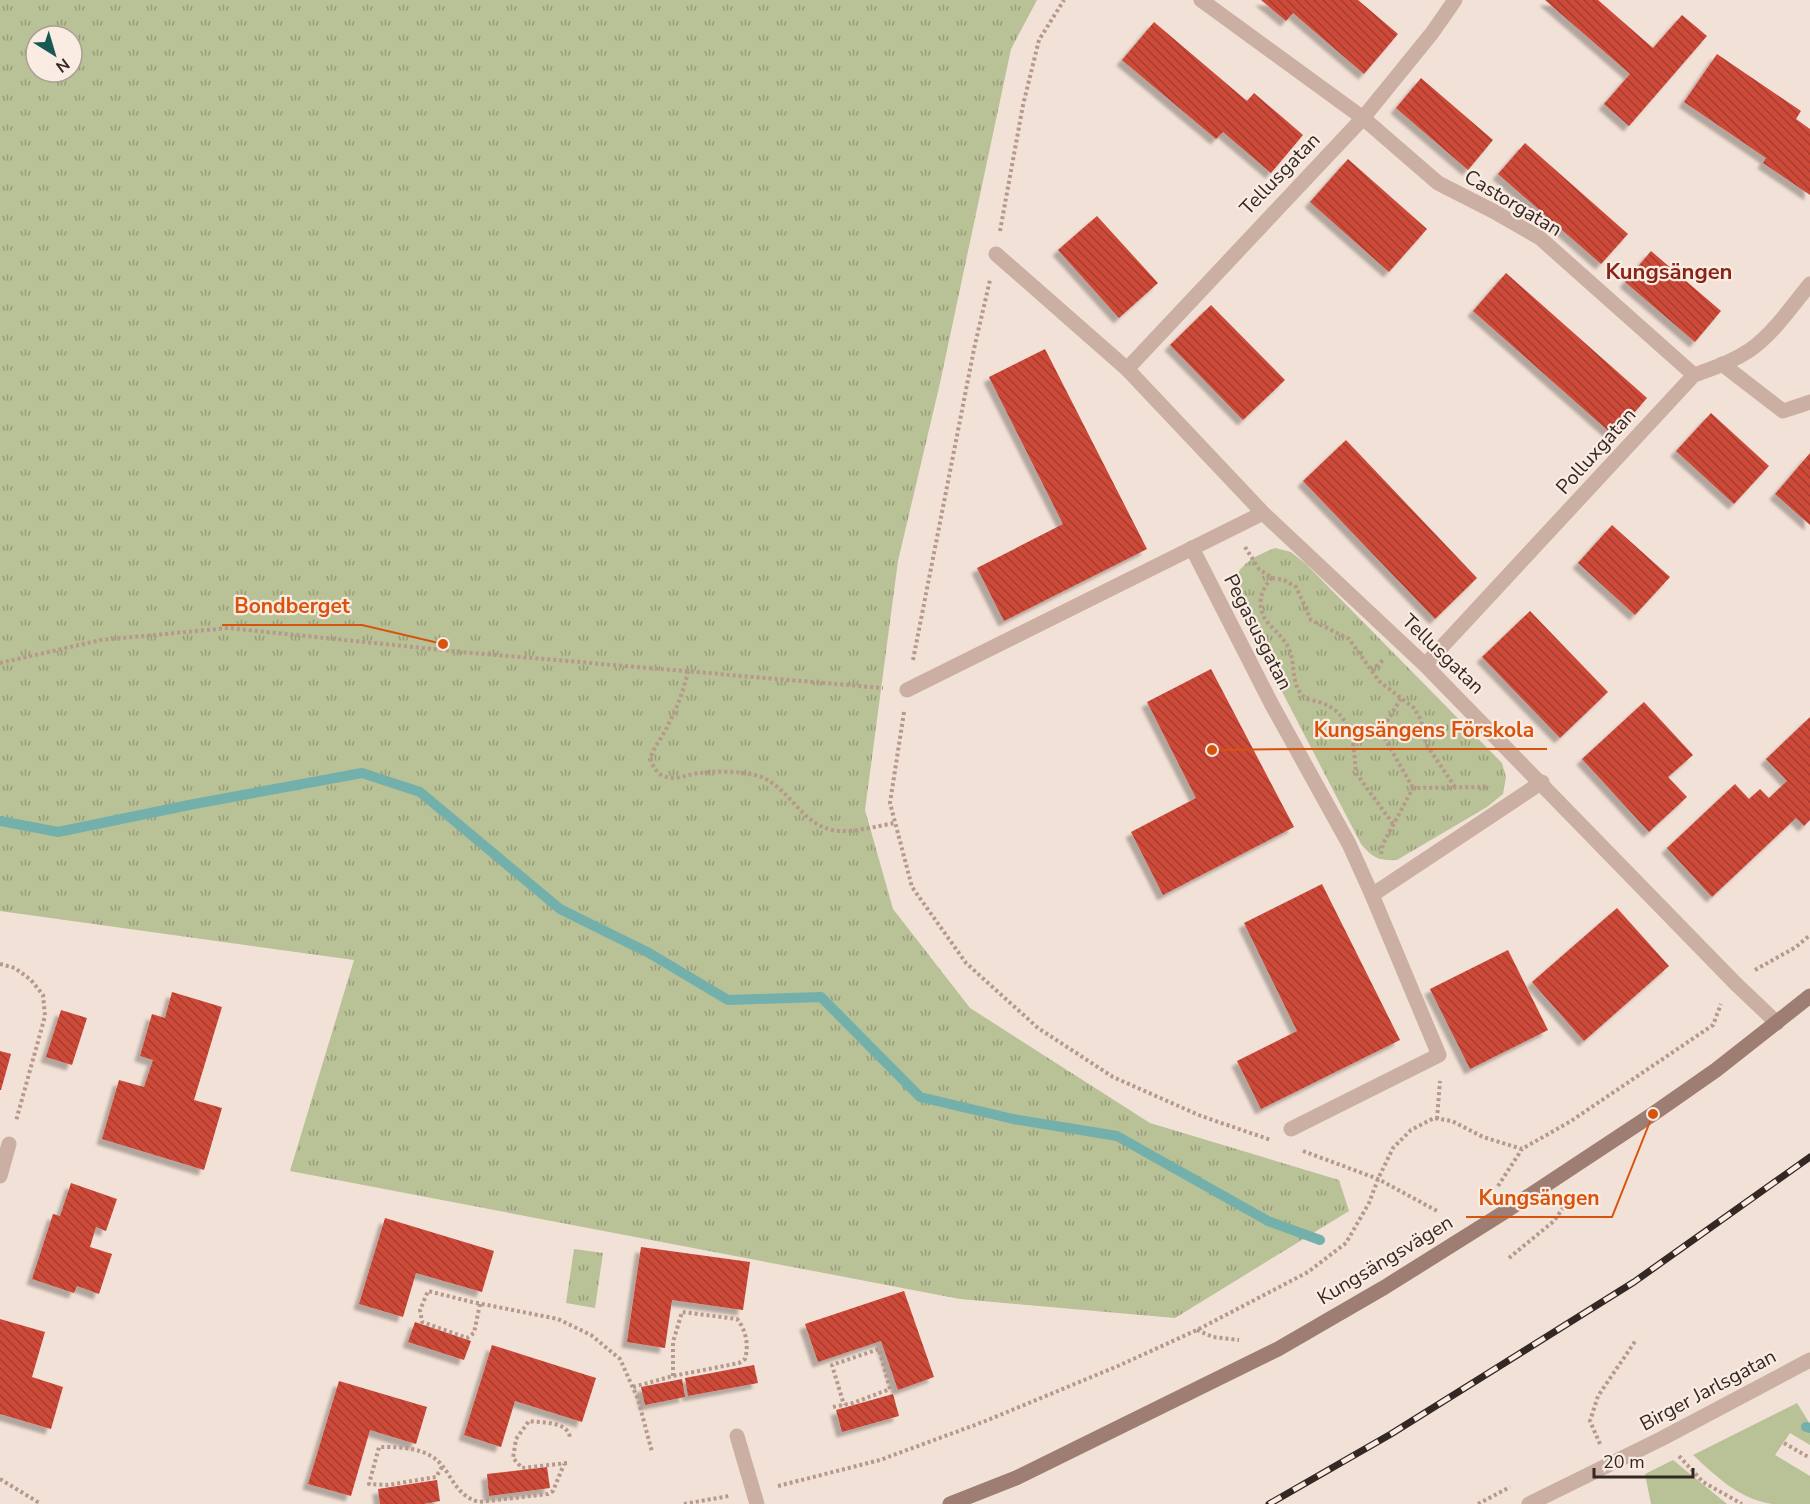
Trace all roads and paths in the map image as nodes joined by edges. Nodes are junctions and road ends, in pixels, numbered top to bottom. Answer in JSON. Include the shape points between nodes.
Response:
{"nodes":[{"id":1,"x":1064,"y":0,"type":"edge"},
{"id":2,"x":1201,"y":0,"type":"edge"},
{"id":3,"x":1455,"y":0,"type":"edge"},
{"id":4,"x":1363,"y":118,"type":"junction"},
{"id":5,"x":996,"y":254,"type":"junction"},
{"id":6,"x":1810,"y":284,"type":"edge"},
{"id":7,"x":1722,"y":364,"type":"junction"},
{"id":8,"x":1127,"y":369,"type":"junction"},
{"id":9,"x":1694,"y":375,"type":"junction"},
{"id":10,"x":1810,"y":402,"type":"edge"},
{"id":11,"x":1263,"y":513,"type":"junction"},
{"id":12,"x":1232,"y":528,"type":"junction"},
{"id":13,"x":1192,"y":548,"type":"junction"},
{"id":14,"x":1272,"y":578,"type":"junction"},
{"id":15,"x":0,"y":663,"type":"edge"},
{"id":16,"x":1425,"y":665,"type":"junction"},
{"id":17,"x":688,"y":671,"type":"junction"},
{"id":18,"x":907,"y":690,"type":"junction"},
{"id":19,"x":1401,"y":698,"type":"junction"},
{"id":20,"x":1381,"y":732,"type":"junction"},
{"id":21,"x":1353,"y":740,"type":"junction"},
{"id":22,"x":1542,"y":782,"type":"junction"},
{"id":23,"x":1455,"y":787,"type":"junction"},
{"id":24,"x":1490,"y":787,"type":"dead end"},
{"id":25,"x":1413,"y":788,"type":"junction"},
{"id":26,"x":895,"y":823,"type":"junction"},
{"id":27,"x":1393,"y":824,"type":"junction"},
{"id":28,"x":1372,"y":895,"type":"junction"},
{"id":29,"x":1810,"y":935,"type":"edge"},
{"id":30,"x":0,"y":964,"type":"edge"},
{"id":31,"x":1736,"y":984,"type":"junction"},
{"id":32,"x":1810,"y":996,"type":"edge"},
{"id":33,"x":1777,"y":1023,"type":"junction"},
{"id":34,"x":1440,"y":1076,"type":"dead end"},
{"id":35,"x":1437,"y":1119,"type":"junction"},
{"id":36,"x":1291,"y":1128,"type":"dead end"},
{"id":37,"x":1272,"y":1140,"type":"dead end"},
{"id":38,"x":9,"y":1144,"type":"joint"},
{"id":39,"x":1292,"y":1147,"type":"dead end"},
{"id":40,"x":0,"y":1176,"type":"edge"},
{"id":41,"x":1378,"y":1179,"type":"junction"},
{"id":42,"x":1439,"y":1212,"type":"dead end"},
{"id":43,"x":1554,"y":1221,"type":"dead end"},
{"id":44,"x":1509,"y":1258,"type":"dead end"},
{"id":45,"x":480,"y":1304,"type":"junction"},
{"id":46,"x":1636,"y":1340,"type":"dead end"},
{"id":47,"x":1810,"y":1360,"type":"edge"},
{"id":48,"x":673,"y":1376,"type":"junction"},
{"id":49,"x":633,"y":1387,"type":"junction"},
{"id":50,"x":1598,"y":1396,"type":"dead end"},
{"id":51,"x":844,"y":1404,"type":"junction"},
{"id":52,"x":833,"y":1407,"type":"dead end"},
{"id":53,"x":737,"y":1436,"type":"dead end"},
{"id":54,"x":570,"y":1438,"type":"dead end"},
{"id":55,"x":1784,"y":1443,"type":"dead end"},
{"id":56,"x":652,"y":1452,"type":"dead end"},
{"id":57,"x":1677,"y":1454,"type":"dead end"},
{"id":58,"x":1810,"y":1458,"type":"edge"},
{"id":59,"x":442,"y":1467,"type":"junction"},
{"id":60,"x":0,"y":1479,"type":"edge"},
{"id":61,"x":755,"y":1498,"type":"edge"},
{"id":62,"x":40,"y":1504,"type":"edge"},
{"id":63,"x":684,"y":1504,"type":"edge"},
{"id":64,"x":950,"y":1504,"type":"edge"},
{"id":65,"x":1529,"y":1504,"type":"edge"},
{"id":66,"x":1742,"y":1504,"type":"edge"}],
"edges":[{"from":1,"to":5,"type":"path","via":[[1040,40],[1023,105]]},
{"from":2,"to":4,"type":"street","name":"Castorgatan"},
{"from":3,"to":4,"type":"street","name":"Tellusgatan"},
{"from":4,"to":8,"type":"street","name":"Tellusgatan"},
{"from":4,"to":9,"type":"street","name":"Castorgatan","via":[[1438,183],[1540,238]]},
{"from":5,"to":8,"type":"street","name":"Tellusgatan"},
{"from":5,"to":18,"type":"path"},
{"from":6,"to":7,"type":"street","name":"Polluxgatan","via":[[1752,349]]},
{"from":7,"to":9,"type":"street","name":"Polluxgatan"},
{"from":7,"to":10,"type":"street","via":[[1783,411]]},
{"from":8,"to":11,"type":"street","name":"Tellusgatan"},
{"from":9,"to":16,"type":"street","name":"Polluxgatan"},
{"from":11,"to":12,"type":"street"},
{"from":11,"to":16,"type":"street","name":"Tellusgatan"},
{"from":12,"to":13,"type":"street"},
{"from":12,"to":14,"type":"path","via":[[1259,569]]},
{"from":13,"to":18,"type":"street"},
{"from":13,"to":28,"type":"street","name":"Pegasusgatan","via":[[1349,844]]},
{"from":14,"to":19,"type":"path","via":[[1296,587],[1311,620],[1349,639],[1379,681]]},
{"from":14,"to":21,"type":"path","via":[[1261,595],[1264,618],[1290,651],[1293,676],[1305,697],[1335,708],[1346,721]]},
{"from":15,"to":17,"type":"path","via":[[101,640],[228,628]]},
{"from":16,"to":22,"type":"street","name":"Tellusgatan"},
{"from":17,"to":18,"type":"path"},
{"from":17,"to":26,"type":"path","via":[[668,728],[650,759],[664,777],[699,773],[756,775],[776,785],[805,816],[833,830]]},
{"from":18,"to":26,"type":"path","via":[[890,803]]},
{"from":19,"to":20,"type":"path"},
{"from":19,"to":23,"type":"path","via":[[1414,708],[1426,744]]},
{"from":20,"to":21,"type":"path"},
{"from":20,"to":25,"type":"path"},
{"from":21,"to":27,"type":"path","via":[[1356,773]]},
{"from":22,"to":28,"type":"street"},
{"from":22,"to":31,"type":"street","name":"Tellusgatan"},
{"from":23,"to":24,"type":"path"},
{"from":23,"to":25,"type":"path"},
{"from":25,"to":27,"type":"path"},
{"from":26,"to":37,"type":"path","via":[[912,887],[966,963],[1038,1028],[1113,1077],[1201,1116]]},
{"from":27,"to":28,"type":"path","via":[[1383,844]]},
{"from":28,"to":36,"type":"street","name":"Pegasusgatan","via":[[1439,1055]]},
{"from":29,"to":31,"type":"path"},
{"from":30,"to":38,"type":"path","via":[[15,968],[31,980],[43,995],[45,1016]]},
{"from":31,"to":33,"type":"street","name":"Tellusgatan"},
{"from":31,"to":35,"type":"path","via":[[1723,996],[1713,1025],[1571,1121],[1522,1149],[1483,1137],[1452,1121]]},
{"from":32,"to":33,"type":"street","name":"Kungsängsvägen"},
{"from":33,"to":64,"type":"street","name":"Kungsängsvägen","via":[[1686,1091],[1385,1287],[1278,1349],[1016,1478]]},
{"from":34,"to":35,"type":"path"},
{"from":35,"to":41,"type":"path","via":[[1411,1130],[1393,1148]]},
{"from":38,"to":40,"type":"street"},
{"from":39,"to":41,"type":"path"},
{"from":41,"to":42,"type":"path"},
{"from":41,"to":61,"type":"path","via":[[1346,1243],[1308,1272],[1197,1330],[1003,1414],[880,1460]]},
{"from":43,"to":44,"type":"path"},
{"from":45,"to":45,"type":"path","via":[[428,1290],[420,1310],[422,1322],[467,1338],[474,1333]]},
{"from":45,"to":49,"type":"path","via":[[558,1319],[591,1335],[620,1359]]},
{"from":46,"to":50,"type":"path"},
{"from":47,"to":65,"type":"street","name":"Birger Jarlsgatan"},
{"from":48,"to":48,"type":"path","via":[[746,1359],[744,1328],[737,1319],[682,1312],[673,1342]]},
{"from":48,"to":49,"type":"path"},
{"from":49,"to":56,"type":"path"},
{"from":51,"to":51,"type":"path","via":[[890,1389],[879,1349],[832,1365]]},
{"from":51,"to":52,"type":"path"},
{"from":53,"to":61,"type":"street"},
{"from":54,"to":59,"type":"path","via":[[562,1426],[530,1421],[516,1439],[513,1458],[522,1468],[566,1464],[548,1494],[479,1502],[468,1499]]},
{"from":55,"to":58,"type":"path"},
{"from":57,"to":66,"type":"path","via":[[1703,1482]]},
{"from":59,"to":59,"type":"path","via":[[432,1456],[406,1448],[380,1447],[369,1484],[436,1477]]},
{"from":60,"to":62,"type":"path"},
{"from":61,"to":63,"type":"path"}]}
